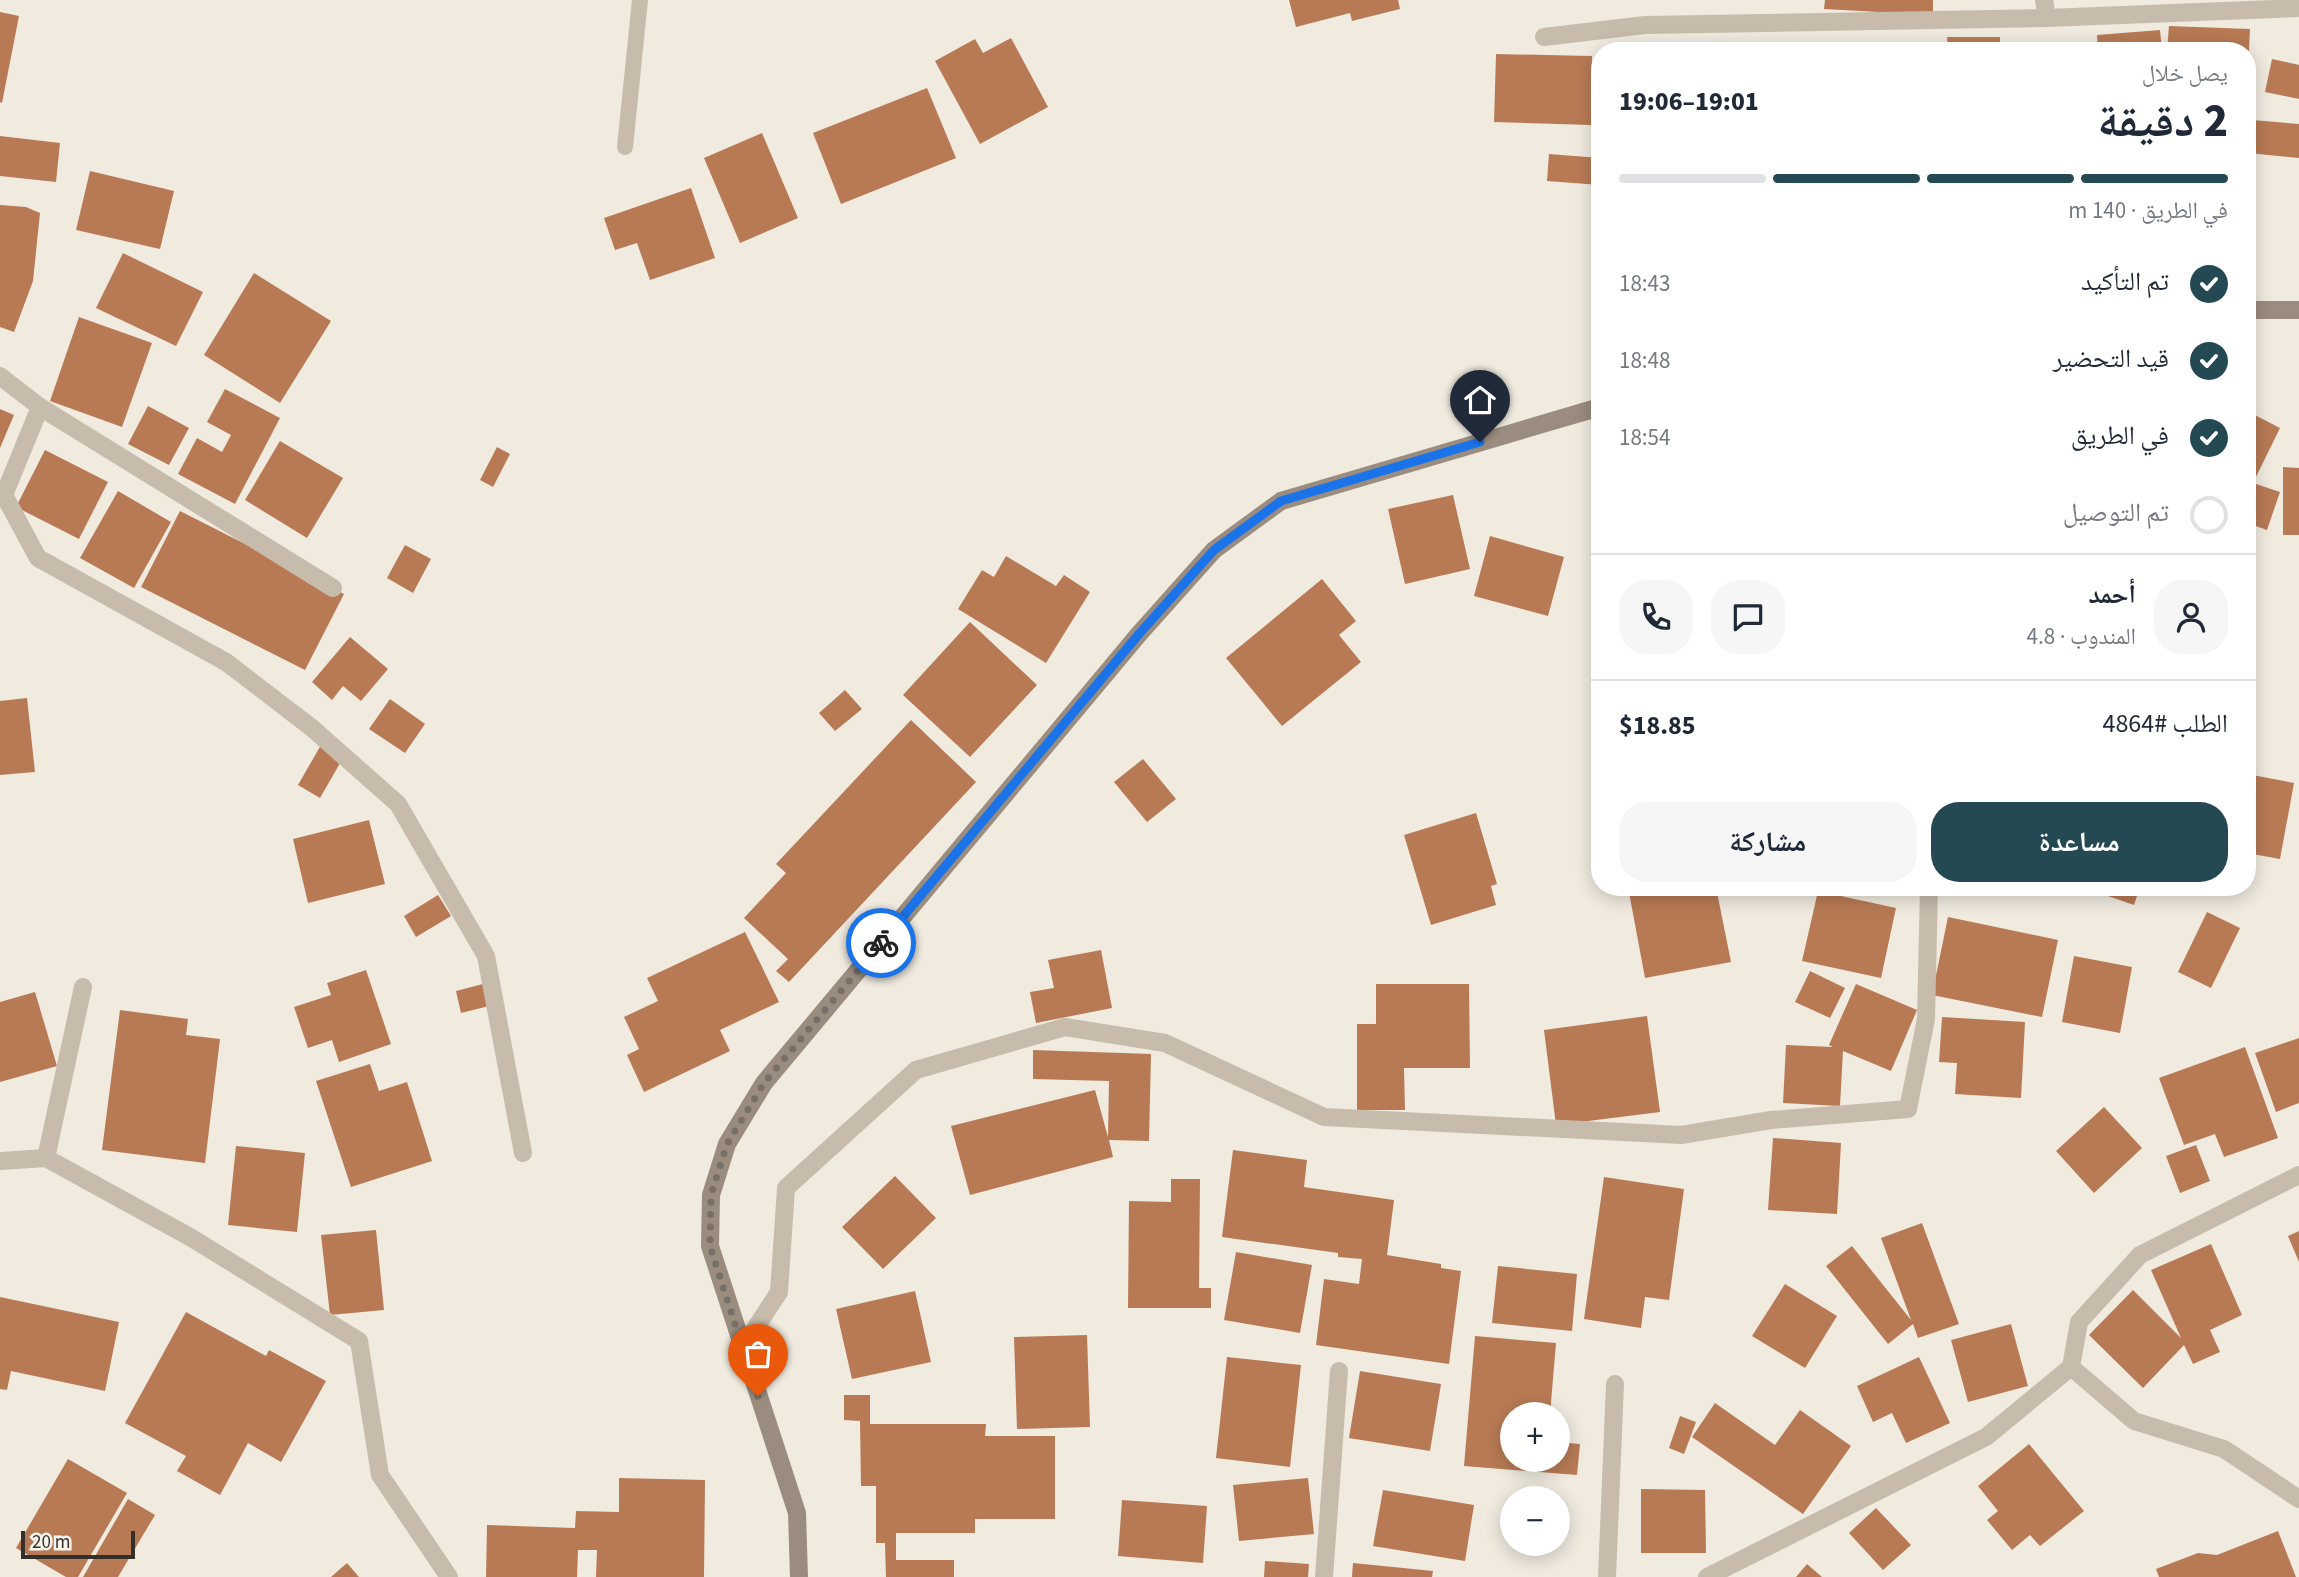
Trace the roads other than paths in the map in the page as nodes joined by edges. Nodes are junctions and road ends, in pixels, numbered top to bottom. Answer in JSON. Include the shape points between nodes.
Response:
{"nodes":[{"id":1,"x":640,"y":0,"type":"edge"},
{"id":2,"x":2299,"y":8,"type":"edge"},
{"id":3,"x":2045,"y":9,"type":"edge"},
{"id":4,"x":1544,"y":37,"type":"dead end"},
{"id":5,"x":625,"y":147,"type":"dead end"},
{"id":6,"x":2256,"y":310,"type":"edge"},
{"id":7,"x":2299,"y":310,"type":"edge"},
{"id":8,"x":0,"y":376,"type":"edge"},
{"id":9,"x":40,"y":407,"type":"junction"},
{"id":10,"x":1591,"y":410,"type":"edge"},
{"id":11,"x":333,"y":588,"type":"dead end"},
{"id":12,"x":1929,"y":896,"type":"edge"},
{"id":13,"x":83,"y":987,"type":"dead end"},
{"id":14,"x":523,"y":1153,"type":"dead end"},
{"id":15,"x":46,"y":1158,"type":"junction"},
{"id":16,"x":0,"y":1161,"type":"edge"},
{"id":17,"x":2299,"y":1175,"type":"edge"},
{"id":18,"x":742,"y":1349,"type":"junction"},
{"id":19,"x":2071,"y":1367,"type":"junction"},
{"id":20,"x":1339,"y":1371,"type":"dead end"},
{"id":21,"x":1615,"y":1384,"type":"dead end"},
{"id":22,"x":2299,"y":1499,"type":"edge"},
{"id":23,"x":449,"y":1577,"type":"edge"},
{"id":24,"x":799,"y":1577,"type":"edge"},
{"id":25,"x":1324,"y":1577,"type":"edge"},
{"id":26,"x":1607,"y":1577,"type":"edge"},
{"id":27,"x":1707,"y":1577,"type":"edge"}],
"edges":[{"from":1,"to":5,"type":"lane"},
{"from":2,"to":3,"type":"street"},
{"from":3,"to":4,"type":"street","via":[[1645,25]]},
{"from":6,"to":7,"type":"main road"},
{"from":8,"to":9,"type":"street"},
{"from":9,"to":11,"type":"street"},
{"from":9,"to":14,"type":"street","via":[[4,495],[38,558],[226,662],[312,728],[398,804],[486,956]]},
{"from":10,"to":18,"type":"main road","via":[[1281,501],[1214,550],[764,1083],[727,1144],[711,1195],[710,1246]]},
{"from":12,"to":18,"type":"street","via":[[1926,1019],[1908,1109],[1770,1119],[1681,1135],[1324,1117],[1166,1043],[1065,1027],[916,1070],[786,1188],[779,1292]]},
{"from":13,"to":15,"type":"street"},
{"from":15,"to":16,"type":"street"},
{"from":15,"to":23,"type":"street","via":[[190,1237],[359,1340],[380,1475]]},
{"from":17,"to":19,"type":"street","via":[[2140,1255],[2079,1322]]},
{"from":18,"to":24,"type":"main road","via":[[797,1514]]},
{"from":19,"to":22,"type":"street","via":[[2134,1420],[2224,1449]]},
{"from":19,"to":27,"type":"street","via":[[1986,1437]]},
{"from":20,"to":25,"type":"street"},
{"from":21,"to":26,"type":"street"}]}
